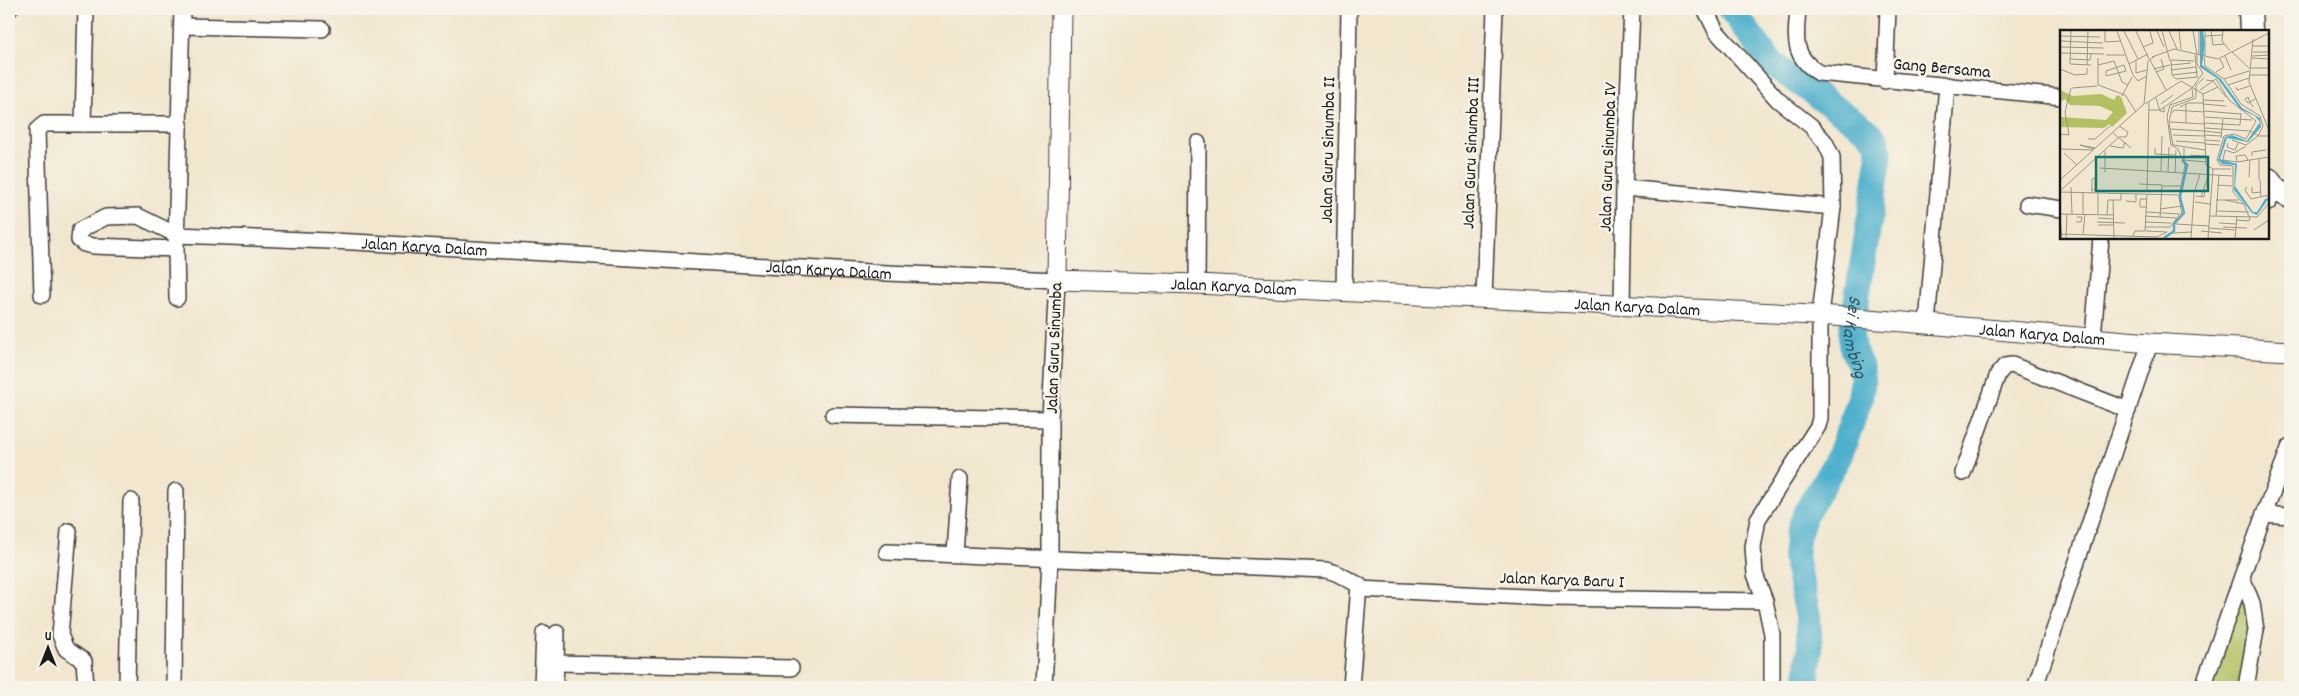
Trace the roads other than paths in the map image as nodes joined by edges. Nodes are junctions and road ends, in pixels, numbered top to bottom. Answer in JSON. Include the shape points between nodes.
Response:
{"nodes":[{"id":1,"x":86,"y":9,"type":"edge"},
{"id":2,"x":182,"y":9,"type":"edge"},
{"id":3,"x":1061,"y":9,"type":"edge"},
{"id":4,"x":1349,"y":9,"type":"edge"},
{"id":5,"x":1494,"y":9,"type":"edge"},
{"id":6,"x":1632,"y":9,"type":"edge"},
{"id":7,"x":1705,"y":9,"type":"edge"},
{"id":8,"x":1798,"y":9,"type":"edge"},
{"id":9,"x":1888,"y":9,"type":"edge"},
{"id":10,"x":2250,"y":9,"type":"edge"},
{"id":11,"x":182,"y":26,"type":"junction"},
{"id":12,"x":322,"y":29,"type":"dead end"},
{"id":13,"x":2252,"y":30,"type":"edge"},
{"id":14,"x":1885,"y":81,"type":"junction"},
{"id":15,"x":1947,"y":85,"type":"junction"},
{"id":16,"x":2060,"y":97,"type":"edge"},
{"id":17,"x":83,"y":124,"type":"junction"},
{"id":18,"x":180,"y":124,"type":"junction"},
{"id":19,"x":1198,"y":143,"type":"dead end"},
{"id":20,"x":1624,"y":188,"type":"junction"},
{"id":21,"x":2027,"y":204,"type":"dead end"},
{"id":22,"x":1833,"y":207,"type":"junction"},
{"id":23,"x":2060,"y":209,"type":"edge"},
{"id":24,"x":148,"y":219,"type":"junction"},
{"id":25,"x":2101,"y":239,"type":"edge"},
{"id":26,"x":176,"y":242,"type":"junction"},
{"id":27,"x":149,"y":247,"type":"junction"},
{"id":28,"x":1056,"y":280,"type":"junction"},
{"id":29,"x":1197,"y":284,"type":"junction"},
{"id":30,"x":1344,"y":291,"type":"junction"},
{"id":31,"x":42,"y":295,"type":"dead end"},
{"id":32,"x":177,"y":298,"type":"dead end"},
{"id":33,"x":1484,"y":298,"type":"junction"},
{"id":34,"x":1622,"y":306,"type":"junction"},
{"id":35,"x":1827,"y":316,"type":"junction"},
{"id":36,"x":1927,"y":324,"type":"junction"},
{"id":37,"x":2093,"y":338,"type":"junction"},
{"id":38,"x":2150,"y":343,"type":"junction"},
{"id":39,"x":2290,"y":351,"type":"edge"},
{"id":40,"x":2128,"y":410,"type":"junction"},
{"id":41,"x":833,"y":415,"type":"dead end"},
{"id":42,"x":1050,"y":419,"type":"junction"},
{"id":43,"x":2290,"y":446,"type":"edge"},
{"id":44,"x":1964,"y":473,"type":"dead end"},
{"id":45,"x":960,"y":479,"type":"dead end"},
{"id":46,"x":176,"y":491,"type":"dead end"},
{"id":47,"x":131,"y":501,"type":"dead end"},
{"id":48,"x":2264,"y":514,"type":"junction"},
{"id":49,"x":2290,"y":516,"type":"edge"},
{"id":50,"x":69,"y":531,"type":"dead end"},
{"id":51,"x":886,"y":552,"type":"dead end"},
{"id":52,"x":955,"y":554,"type":"junction"},
{"id":53,"x":1050,"y":558,"type":"junction"},
{"id":54,"x":2242,"y":577,"type":"junction"},
{"id":55,"x":1358,"y":590,"type":"junction"},
{"id":56,"x":1765,"y":601,"type":"junction"},
{"id":57,"x":556,"y":662,"type":"junction"},
{"id":58,"x":791,"y":668,"type":"dead end"},
{"id":59,"x":86,"y":687,"type":"edge"},
{"id":60,"x":127,"y":687,"type":"edge"},
{"id":61,"x":174,"y":687,"type":"edge"},
{"id":62,"x":542,"y":687,"type":"edge"},
{"id":63,"x":555,"y":687,"type":"edge"},
{"id":64,"x":1044,"y":687,"type":"edge"},
{"id":65,"x":1351,"y":687,"type":"edge"},
{"id":66,"x":1772,"y":687,"type":"edge"},
{"id":67,"x":2035,"y":687,"type":"edge"},
{"id":68,"x":2203,"y":687,"type":"edge"},
{"id":69,"x":2246,"y":687,"type":"edge"}],
"edges":[{"from":1,"to":17,"type":"street"},
{"from":2,"to":11,"type":"street"},
{"from":3,"to":28,"type":"street","name":"Jalan Guru Sinumba"},
{"from":4,"to":30,"type":"street","name":"Jalan Guru Sinumba II"},
{"from":5,"to":33,"type":"street","name":"Jalan Guru Sinumba III"},
{"from":6,"to":20,"type":"street","name":"Jalan Guru Sinumba IV"},
{"from":7,"to":22,"type":"street","via":[[1716,31],[1778,100],[1811,126],[1825,142],[1832,157]]},
{"from":8,"to":14,"type":"street","name":"Gang Bersama","via":[[1796,39],[1799,54],[1806,65],[1819,73]]},
{"from":9,"to":14,"type":"street"},
{"from":10,"to":13,"type":"main road"},
{"from":11,"to":12,"type":"street"},
{"from":11,"to":18,"type":"street"},
{"from":14,"to":15,"type":"street","name":"Gang Bersama"},
{"from":15,"to":16,"type":"street","name":"Gang Bersama"},
{"from":15,"to":36,"type":"street"},
{"from":17,"to":18,"type":"street"},
{"from":17,"to":31,"type":"street","via":[[44,124],[37,130]]},
{"from":18,"to":26,"type":"street"},
{"from":19,"to":29,"type":"street"},
{"from":20,"to":22,"type":"street"},
{"from":20,"to":34,"type":"street","name":"Jalan Guru Sinumba IV"},
{"from":21,"to":23,"type":"street"},
{"from":22,"to":35,"type":"street"},
{"from":24,"to":26,"type":"street"},
{"from":24,"to":27,"type":"street"},
{"from":24,"to":27,"type":"street","name":"Jalan Karya Dalam","via":[[138,216],[106,218],[80,230],[79,240],[93,246]]},
{"from":25,"to":37,"type":"street"},
{"from":26,"to":27,"type":"street","name":"Jalan Karya Dalam"},
{"from":26,"to":28,"type":"street","name":"Jalan Karya Dalam","via":[[354,242]]},
{"from":26,"to":32,"type":"street"},
{"from":28,"to":29,"type":"street","name":"Jalan Karya Dalam"},
{"from":28,"to":42,"type":"street","name":"Jalan Guru Sinumba"},
{"from":29,"to":30,"type":"street","name":"Jalan Karya Dalam"},
{"from":30,"to":33,"type":"street","name":"Jalan Karya Dalam"},
{"from":33,"to":34,"type":"street","name":"Jalan Karya Dalam"},
{"from":34,"to":35,"type":"street","name":"Jalan Karya Dalam"},
{"from":35,"to":36,"type":"street","name":"Jalan Karya Dalam"},
{"from":35,"to":56,"type":"street","via":[[1818,426],[1758,518],[1753,547],[1756,574]]},
{"from":36,"to":37,"type":"street","name":"Jalan Karya Dalam"},
{"from":37,"to":38,"type":"street","name":"Jalan Karya Dalam"},
{"from":38,"to":39,"type":"street","name":"Jalan Karya Dalam"},
{"from":38,"to":40,"type":"street"},
{"from":40,"to":44,"type":"street","via":[[2012,365],[2005,366],[1998,374]]},
{"from":40,"to":67,"type":"street"},
{"from":41,"to":42,"type":"street"},
{"from":42,"to":53,"type":"street","name":"Jalan Guru Sinumba"},
{"from":43,"to":48,"type":"street"},
{"from":45,"to":52,"type":"street"},
{"from":46,"to":61,"type":"street"},
{"from":47,"to":60,"type":"street"},
{"from":48,"to":49,"type":"street"},
{"from":48,"to":54,"type":"street"},
{"from":50,"to":59,"type":"street","via":[[60,635],[66,649],[84,661]]},
{"from":51,"to":52,"type":"street"},
{"from":52,"to":53,"type":"street"},
{"from":53,"to":55,"type":"street","via":[[1326,570],[1359,585]]},
{"from":53,"to":64,"type":"street","name":"Jalan Guru Sinumba"},
{"from":54,"to":68,"type":"street"},
{"from":54,"to":69,"type":"street","via":[[2252,604],[2256,630]]},
{"from":55,"to":56,"type":"street","name":"Jalan Karya Baru I","via":[[1549,598]]},
{"from":55,"to":65,"type":"street"},
{"from":56,"to":66,"type":"street","via":[[1772,634]]},
{"from":57,"to":58,"type":"street"},
{"from":57,"to":62,"type":"street","via":[[551,633]]},
{"from":57,"to":63,"type":"street"}]}
